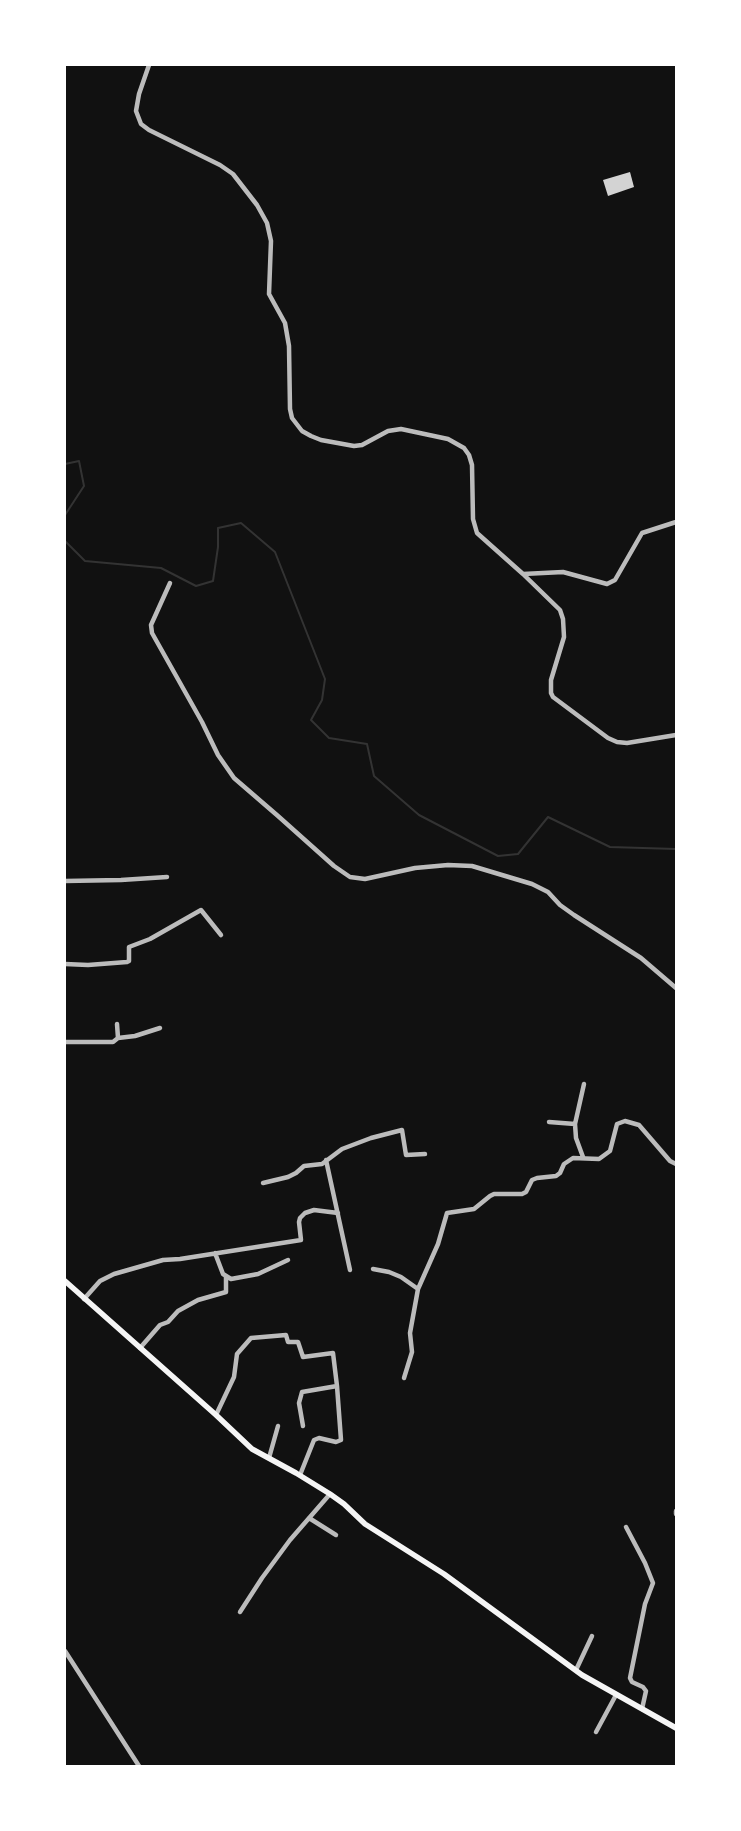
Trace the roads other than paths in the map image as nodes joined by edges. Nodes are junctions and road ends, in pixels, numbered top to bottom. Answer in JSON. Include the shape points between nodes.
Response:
{"nodes":[{"id":1,"x":149,"y":65,"type":"edge"},
{"id":2,"x":676,"y":522,"type":"edge"},
{"id":3,"x":523,"y":574,"type":"junction"},
{"id":4,"x":170,"y":583,"type":"dead end"},
{"id":5,"x":676,"y":735,"type":"edge"},
{"id":6,"x":166,"y":876,"type":"dead end"},
{"id":7,"x":65,"y":881,"type":"edge"},
{"id":8,"x":221,"y":935,"type":"dead end"},
{"id":9,"x":65,"y":964,"type":"edge"},
{"id":10,"x":676,"y":988,"type":"edge"},
{"id":11,"x":117,"y":1024,"type":"dead end"},
{"id":12,"x":160,"y":1028,"type":"dead end"},
{"id":13,"x":118,"y":1038,"type":"junction"},
{"id":14,"x":65,"y":1042,"type":"edge"},
{"id":15,"x":584,"y":1084,"type":"dead end"},
{"id":16,"x":549,"y":1122,"type":"dead end"},
{"id":17,"x":575,"y":1124,"type":"junction"},
{"id":18,"x":425,"y":1154,"type":"dead end"},
{"id":19,"x":583,"y":1158,"type":"junction"},
{"id":20,"x":326,"y":1160,"type":"junction"},
{"id":21,"x":676,"y":1164,"type":"edge"},
{"id":22,"x":263,"y":1183,"type":"dead end"},
{"id":23,"x":338,"y":1213,"type":"junction"},
{"id":24,"x":216,"y":1253,"type":"junction"},
{"id":25,"x":288,"y":1260,"type":"dead end"},
{"id":26,"x":350,"y":1270,"type":"dead end"},
{"id":27,"x":373,"y":1270,"type":"dead end"},
{"id":28,"x":226,"y":1277,"type":"junction"},
{"id":29,"x":65,"y":1281,"type":"edge"},
{"id":30,"x":418,"y":1290,"type":"junction"},
{"id":31,"x":84,"y":1299,"type":"junction"},
{"id":32,"x":140,"y":1348,"type":"junction"},
{"id":33,"x":404,"y":1378,"type":"dead end"},
{"id":34,"x":337,"y":1386,"type":"junction"},
{"id":35,"x":216,"y":1415,"type":"junction"},
{"id":36,"x":278,"y":1426,"type":"dead end"},
{"id":37,"x":303,"y":1426,"type":"dead end"},
{"id":38,"x":269,"y":1458,"type":"junction"},
{"id":39,"x":300,"y":1475,"type":"junction"},
{"id":40,"x":330,"y":1494,"type":"junction"},
{"id":41,"x":309,"y":1518,"type":"junction"},
{"id":42,"x":626,"y":1527,"type":"dead end"},
{"id":43,"x":336,"y":1535,"type":"dead end"},
{"id":44,"x":240,"y":1612,"type":"dead end"},
{"id":45,"x":592,"y":1636,"type":"dead end"},
{"id":46,"x":65,"y":1651,"type":"edge"},
{"id":47,"x":576,"y":1670,"type":"junction"},
{"id":48,"x":616,"y":1695,"type":"junction"},
{"id":49,"x":642,"y":1709,"type":"junction"},
{"id":50,"x":676,"y":1728,"type":"edge"},
{"id":51,"x":596,"y":1732,"type":"dead end"},
{"id":52,"x":139,"y":1766,"type":"edge"}],
"edges":[{"from":1,"to":3,"type":"street","via":[[136,110],[141,124],[233,174],[267,223],[271,241],[269,294],[285,323],[292,418],[302,431],[311,436],[345,445],[362,445],[388,431],[401,429],[448,440],[464,448],[472,465],[473,518],[477,533]]},
{"from":2,"to":3,"type":"street","via":[[642,533],[615,580],[608,584],[563,572]]},
{"from":3,"to":5,"type":"street","via":[[560,610],[563,618],[564,637],[551,680],[551,694],[617,742]]},
{"from":4,"to":10,"type":"street","via":[[151,625],[152,633],[218,755],[234,778],[334,866],[350,877],[365,879],[414,868],[472,866],[532,884],[640,958]]},
{"from":6,"to":7,"type":"street"},
{"from":8,"to":9,"type":"street","via":[[201,910],[150,939],[130,946],[127,962]]},
{"from":11,"to":13,"type":"street"},
{"from":12,"to":13,"type":"street"},
{"from":13,"to":14,"type":"street","via":[[113,1042]]},
{"from":15,"to":17,"type":"street"},
{"from":16,"to":17,"type":"street"},
{"from":17,"to":19,"type":"street"},
{"from":18,"to":20,"type":"street","via":[[406,1155],[402,1130],[349,1146]]},
{"from":19,"to":21,"type":"street","via":[[599,1159],[607,1155],[617,1124],[625,1121],[638,1125]]},
{"from":19,"to":30,"type":"street","via":[[567,1160],[556,1176],[534,1179],[522,1194],[494,1194],[474,1209],[447,1213],[438,1244]]},
{"from":20,"to":22,"type":"street","via":[[322,1164],[304,1166],[288,1177]]},
{"from":20,"to":23,"type":"street"},
{"from":23,"to":24,"type":"street","via":[[314,1210],[305,1213],[299,1222],[301,1240]]},
{"from":23,"to":26,"type":"street"},
{"from":24,"to":28,"type":"street"},
{"from":24,"to":31,"type":"street","via":[[163,1260],[114,1274],[100,1281]]},
{"from":25,"to":28,"type":"street","via":[[249,1277]]},
{"from":27,"to":30,"type":"street","via":[[401,1277]]},
{"from":28,"to":32,"type":"street","via":[[226,1292],[198,1300],[178,1311],[168,1322],[160,1325]]},
{"from":29,"to":31,"type":"main road"},
{"from":30,"to":33,"type":"street","via":[[410,1333],[412,1352]]},
{"from":31,"to":32,"type":"main road"},
{"from":32,"to":35,"type":"main road"},
{"from":34,"to":35,"type":"street","via":[[333,1353],[303,1357],[298,1342],[288,1342],[286,1336],[251,1338],[237,1354],[234,1377]]},
{"from":34,"to":37,"type":"street","via":[[302,1392],[299,1403]]},
{"from":34,"to":39,"type":"street","via":[[341,1440],[314,1440]]},
{"from":35,"to":38,"type":"main road","via":[[252,1449]]},
{"from":36,"to":38,"type":"street"},
{"from":38,"to":39,"type":"main road"},
{"from":39,"to":40,"type":"main road"},
{"from":40,"to":41,"type":"street"},
{"from":40,"to":47,"type":"main road","via":[[365,1524],[444,1574]]},
{"from":41,"to":43,"type":"street"},
{"from":41,"to":44,"type":"street"},
{"from":42,"to":49,"type":"street","via":[[653,1582],[645,1604],[630,1678],[646,1691]]},
{"from":45,"to":47,"type":"street"},
{"from":46,"to":52,"type":"street"},
{"from":47,"to":48,"type":"main road"},
{"from":48,"to":49,"type":"main road"},
{"from":48,"to":51,"type":"street"},
{"from":49,"to":50,"type":"main road"}]}
